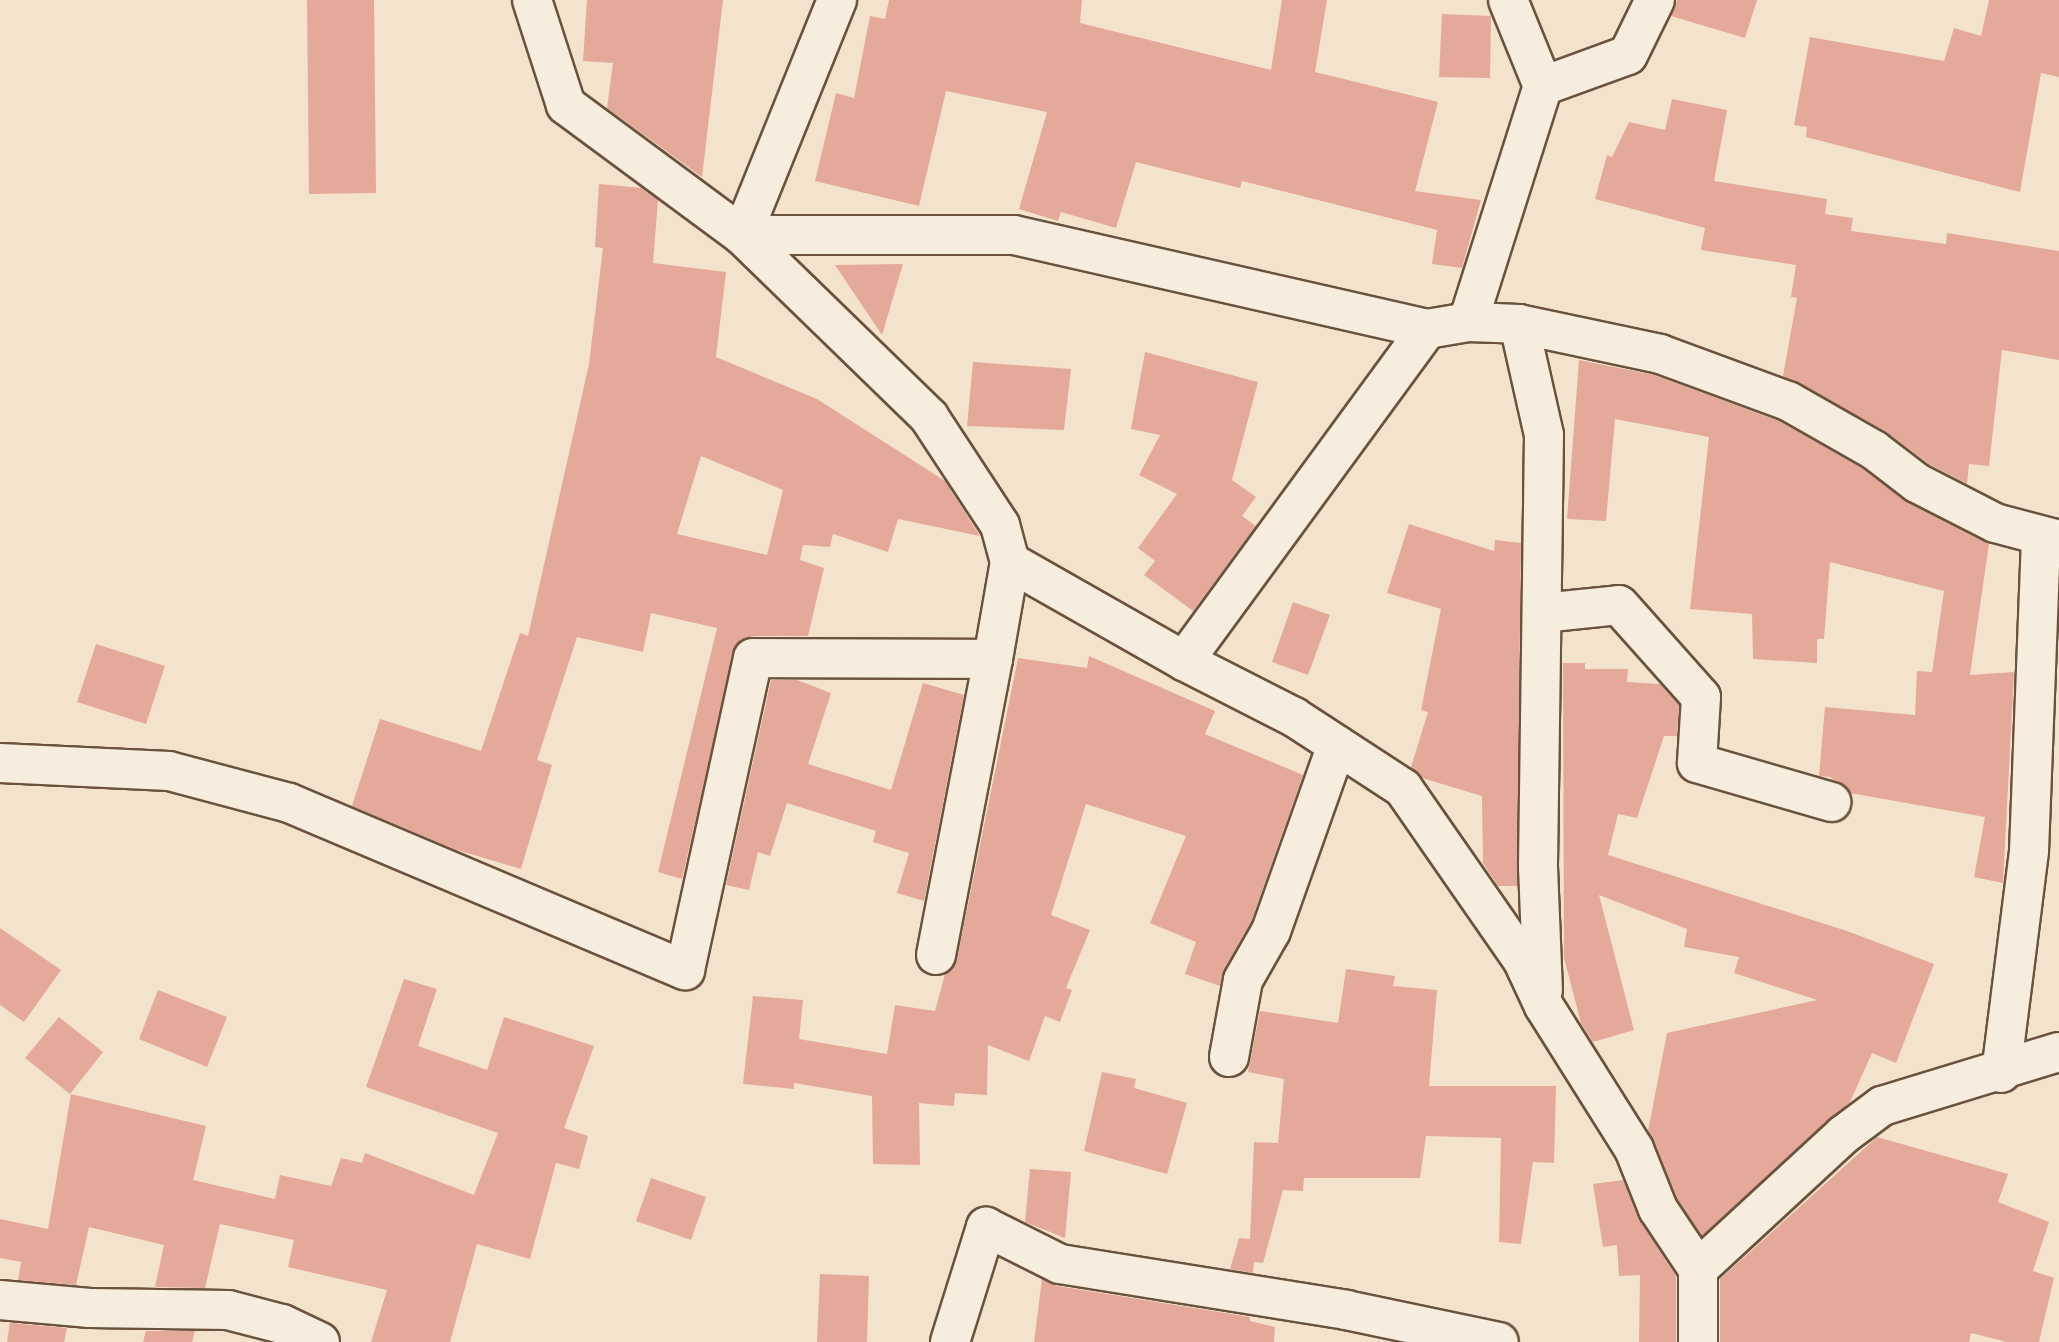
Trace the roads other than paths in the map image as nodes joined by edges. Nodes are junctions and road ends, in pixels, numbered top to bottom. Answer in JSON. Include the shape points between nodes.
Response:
{"nodes":[{"id":1,"x":532,"y":0,"type":"edge"},
{"id":2,"x":837,"y":0,"type":"edge"},
{"id":3,"x":1508,"y":0,"type":"edge"},
{"id":4,"x":1656,"y":0,"type":"edge"},
{"id":5,"x":1543,"y":86,"type":"junction"},
{"id":6,"x":742,"y":235,"type":"junction"},
{"id":7,"x":1468,"y":322,"type":"junction"},
{"id":8,"x":1518,"y":324,"type":"junction"},
{"id":9,"x":1427,"y":329,"type":"junction"},
{"id":10,"x":2050,"y":538,"type":"edge"},
{"id":11,"x":1010,"y":562,"type":"junction"},
{"id":12,"x":1542,"y":613,"type":"junction"},
{"id":13,"x":993,"y":659,"type":"junction"},
{"id":14,"x":1184,"y":661,"type":"junction"},
{"id":15,"x":1338,"y":745,"type":"junction"},
{"id":16,"x":0,"y":763,"type":"edge"},
{"id":17,"x":1831,"y":802,"type":"dead end"},
{"id":18,"x":936,"y":955,"type":"dead end"},
{"id":19,"x":1544,"y":1006,"type":"junction"},
{"id":20,"x":2059,"y":1052,"type":"edge"},
{"id":21,"x":1230,"y":1057,"type":"dead end"},
{"id":22,"x":2001,"y":1073,"type":"junction"},
{"id":23,"x":1698,"y":1269,"type":"junction"},
{"id":24,"x":0,"y":1300,"type":"edge"},
{"id":25,"x":320,"y":1342,"type":"edge"},
{"id":26,"x":950,"y":1342,"type":"edge"},
{"id":27,"x":1499,"y":1342,"type":"edge"},
{"id":28,"x":1698,"y":1342,"type":"edge"}],
"edges":[{"from":1,"to":6,"type":"street","via":[[566,105]]},
{"from":2,"to":6,"type":"street"},
{"from":3,"to":5,"type":"street"},
{"from":4,"to":5,"type":"street","via":[[1628,55]]},
{"from":5,"to":7,"type":"street"},
{"from":6,"to":9,"type":"street","via":[[1014,235]]},
{"from":6,"to":11,"type":"street","via":[[929,417],[1000,525]]},
{"from":7,"to":8,"type":"street"},
{"from":7,"to":9,"type":"street"},
{"from":8,"to":10,"type":"street","via":[[1660,354],[1788,401],[1874,450],[1917,482],[1995,523]]},
{"from":8,"to":12,"type":"street","via":[[1544,435]]},
{"from":9,"to":14,"type":"street"},
{"from":10,"to":22,"type":"street","via":[[2029,850]]},
{"from":11,"to":13,"type":"street"},
{"from":11,"to":14,"type":"street"},
{"from":12,"to":17,"type":"street","via":[[1619,605],[1701,697],[1698,763]]},
{"from":12,"to":19,"type":"street","via":[[1538,867]]},
{"from":13,"to":16,"type":"street","via":[[753,658],[685,970],[289,803],[169,771]]},
{"from":13,"to":18,"type":"street"},
{"from":14,"to":15,"type":"street","via":[[1294,717]]},
{"from":15,"to":19,"type":"street","via":[[1403,788],[1522,959]]},
{"from":15,"to":21,"type":"street","via":[[1271,931],[1243,980]]},
{"from":19,"to":23,"type":"street","via":[[1634,1149],[1658,1209]]},
{"from":20,"to":22,"type":"street"},
{"from":22,"to":23,"type":"street","via":[[1882,1106],[1843,1135]]},
{"from":23,"to":28,"type":"street"},
{"from":24,"to":25,"type":"street","via":[[90,1308],[228,1310],[282,1324]]},
{"from":26,"to":27,"type":"street","via":[[986,1227],[1060,1264],[1346,1310]]}]}
